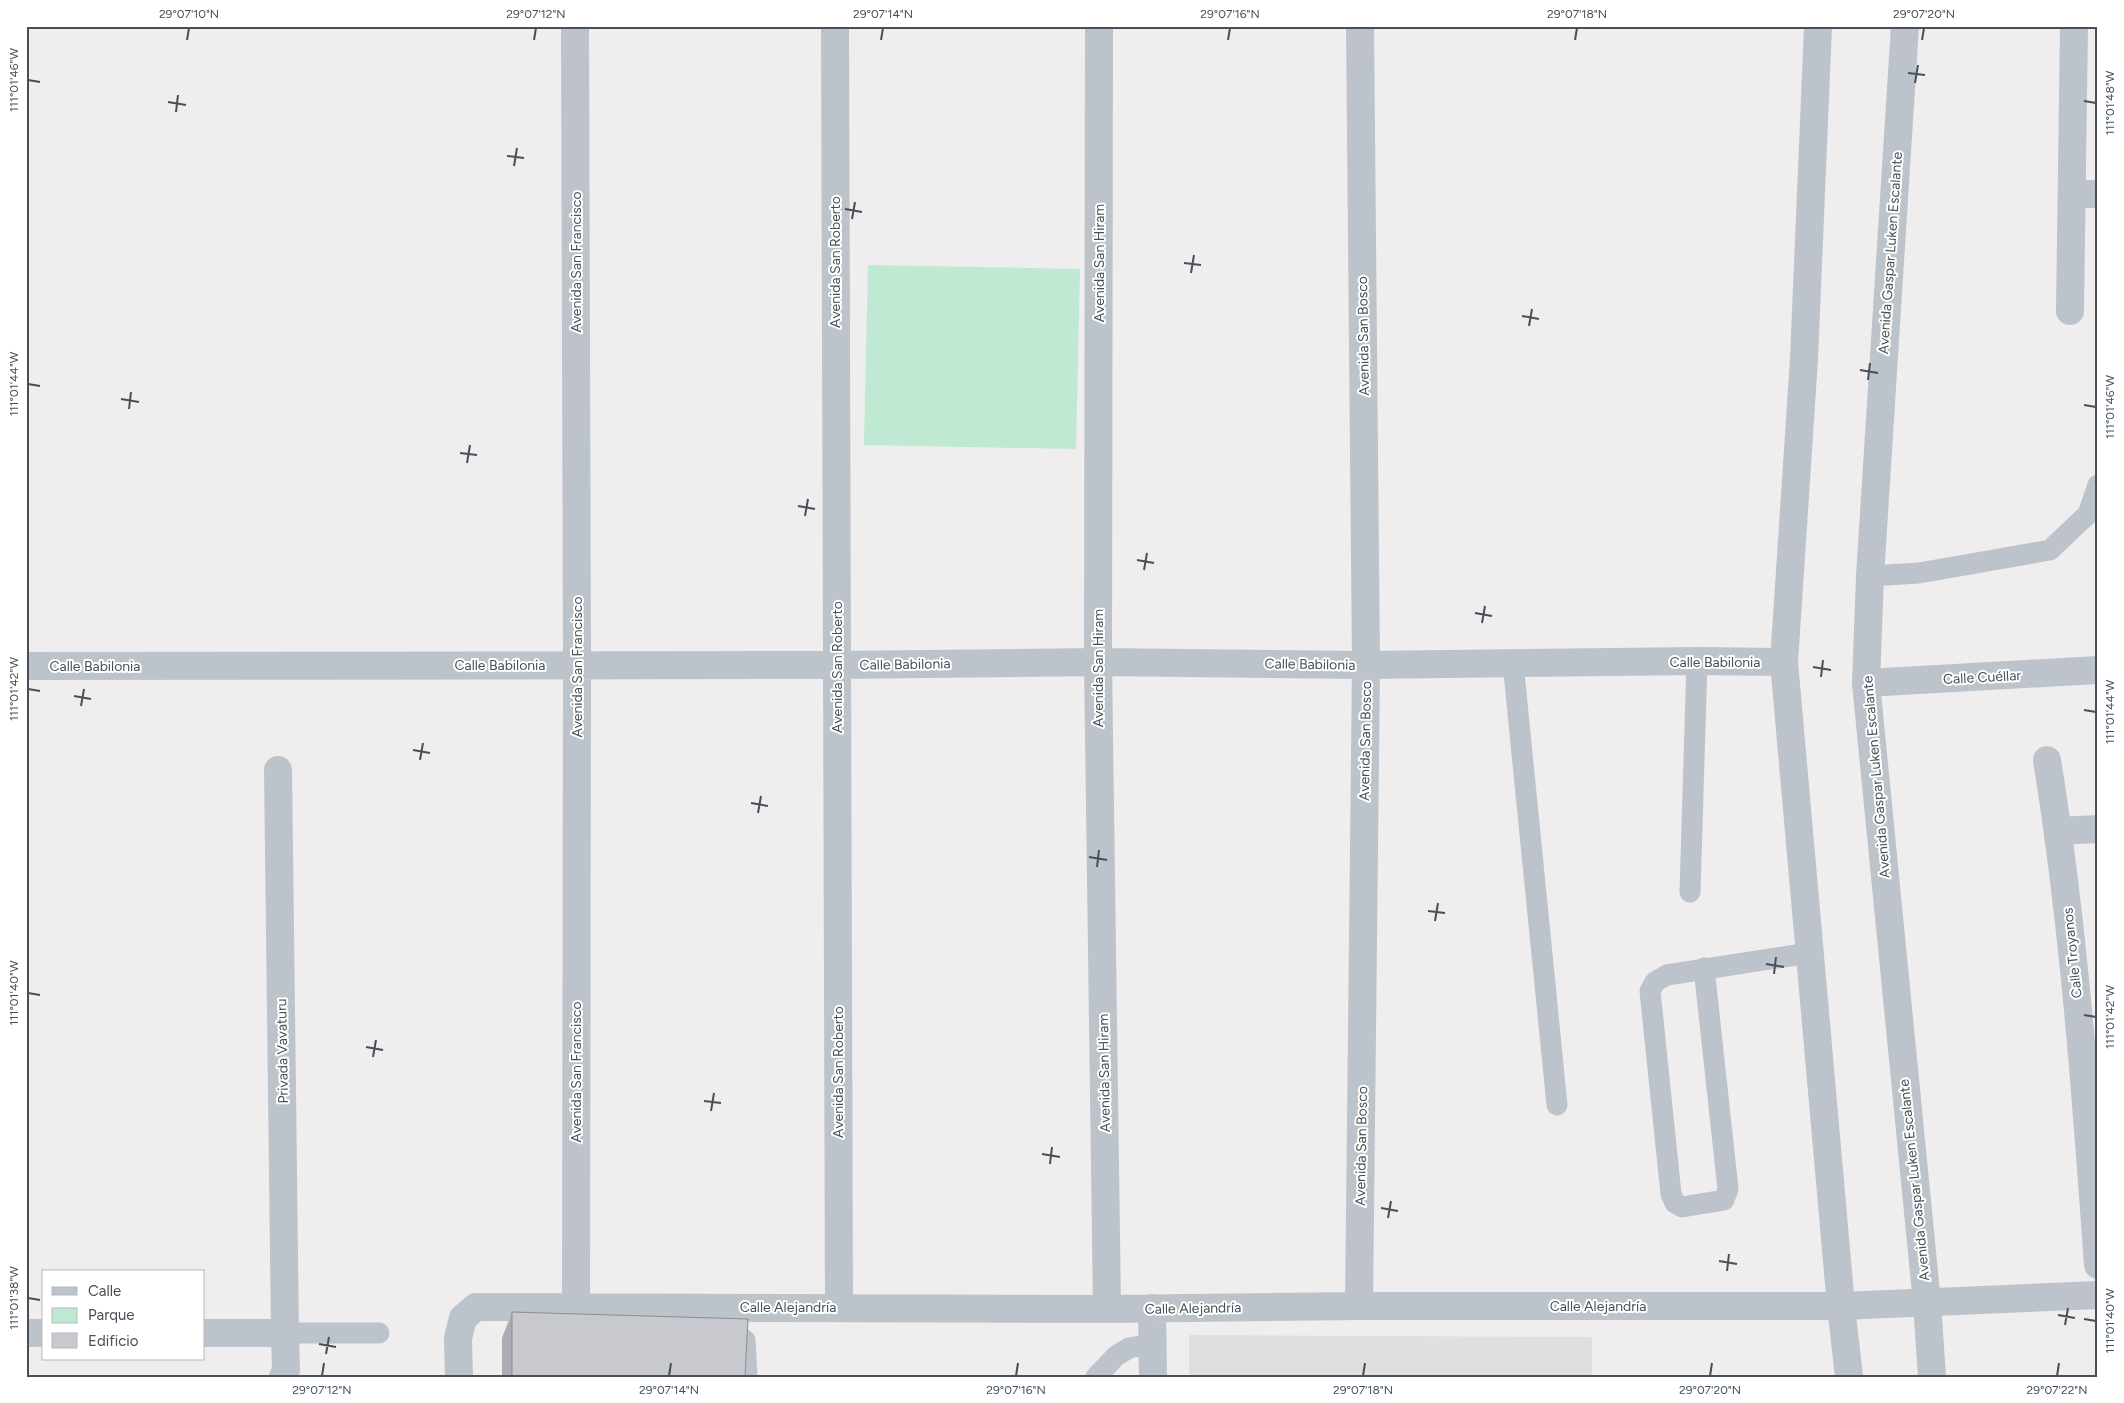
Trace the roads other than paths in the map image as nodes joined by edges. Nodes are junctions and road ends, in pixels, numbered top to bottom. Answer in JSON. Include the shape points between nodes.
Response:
{"nodes":[{"id":1,"x":575,"y":26,"type":"edge"},
{"id":2,"x":835,"y":26,"type":"edge"},
{"id":3,"x":1099,"y":26,"type":"edge"},
{"id":4,"x":1360,"y":26,"type":"edge"},
{"id":5,"x":1818,"y":26,"type":"edge"},
{"id":6,"x":1905,"y":26,"type":"edge"},
{"id":7,"x":2074,"y":26,"type":"edge"},
{"id":8,"x":2085,"y":194,"type":"edge"},
{"id":9,"x":2070,"y":311,"type":"dead end"},
{"id":10,"x":2098,"y":485,"type":"edge"},
{"id":11,"x":1870,"y":576,"type":"junction"},
{"id":12,"x":1698,"y":661,"type":"junction"},
{"id":13,"x":1098,"y":662,"type":"junction"},
{"id":14,"x":1784,"y":662,"type":"junction"},
{"id":15,"x":1513,"y":663,"type":"junction"},
{"id":16,"x":577,"y":665,"type":"junction"},
{"id":17,"x":836,"y":665,"type":"junction"},
{"id":18,"x":1366,"y":665,"type":"junction"},
{"id":19,"x":26,"y":666,"type":"edge"},
{"id":20,"x":2098,"y":670,"type":"edge"},
{"id":21,"x":1866,"y":683,"type":"junction"},
{"id":22,"x":2047,"y":760,"type":"dead end"},
{"id":23,"x":278,"y":770,"type":"dead end"},
{"id":24,"x":2098,"y":829,"type":"edge"},
{"id":25,"x":2058,"y":831,"type":"junction"},
{"id":26,"x":1690,"y":892,"type":"dead end"},
{"id":27,"x":1809,"y":953,"type":"junction"},
{"id":28,"x":1704,"y":968,"type":"junction"},
{"id":29,"x":2091,"y":1075,"type":"edge"},
{"id":30,"x":1557,"y":1105,"type":"dead end"},
{"id":31,"x":2098,"y":1265,"type":"edge"},
{"id":32,"x":2098,"y":1295,"type":"edge"},
{"id":33,"x":1927,"y":1303,"type":"junction"},
{"id":34,"x":1359,"y":1306,"type":"junction"},
{"id":35,"x":1841,"y":1306,"type":"junction"},
{"id":36,"x":744,"y":1307,"type":"junction"},
{"id":37,"x":839,"y":1307,"type":"junction"},
{"id":38,"x":576,"y":1308,"type":"junction"},
{"id":39,"x":1152,"y":1308,"type":"junction"},
{"id":40,"x":1107,"y":1309,"type":"junction"},
{"id":41,"x":26,"y":1333,"type":"edge"},
{"id":42,"x":42,"y":1333,"type":"edge"},
{"id":43,"x":205,"y":1333,"type":"edge"},
{"id":44,"x":285,"y":1333,"type":"junction"},
{"id":45,"x":379,"y":1333,"type":"dead end"},
{"id":46,"x":1152,"y":1344,"type":"junction"},
{"id":47,"x":283,"y":1377,"type":"edge"},
{"id":48,"x":459,"y":1377,"type":"edge"},
{"id":49,"x":747,"y":1377,"type":"edge"},
{"id":50,"x":1096,"y":1377,"type":"edge"},
{"id":51,"x":1153,"y":1377,"type":"edge"},
{"id":52,"x":1849,"y":1377,"type":"edge"},
{"id":53,"x":1932,"y":1377,"type":"edge"}],
"edges":[{"from":1,"to":16,"type":"street","name":"Avenida San Francisco"},
{"from":2,"to":17,"type":"street","name":"Avenida San Roberto"},
{"from":3,"to":13,"type":"street","name":"Avenida San Hiram"},
{"from":4,"to":18,"type":"street","name":"Avenida San Bosco"},
{"from":5,"to":14,"type":"street","via":[[1804,359]]},
{"from":6,"to":11,"type":"street","name":"Avenida Gaspar Luken Escalante"},
{"from":7,"to":8,"type":"street"},
{"from":8,"to":9,"type":"street"},
{"from":10,"to":11,"type":"lane","via":[[2088,514],[2050,550],[1920,572]]},
{"from":11,"to":21,"type":"street","name":"Avenida Gaspar Luken Escalante"},
{"from":12,"to":14,"type":"street","name":"Calle Babilonia"},
{"from":12,"to":15,"type":"street","name":"Calle Babilonia"},
{"from":12,"to":26,"type":"lane"},
{"from":13,"to":17,"type":"street","name":"Calle Babilonia"},
{"from":13,"to":18,"type":"street","name":"Calle Babilonia"},
{"from":13,"to":40,"type":"street","name":"Avenida San Hiram"},
{"from":14,"to":27,"type":"street"},
{"from":15,"to":18,"type":"street","name":"Calle Babilonia"},
{"from":15,"to":30,"type":"lane"},
{"from":16,"to":17,"type":"street","name":"Calle Babilonia"},
{"from":16,"to":19,"type":"street","name":"Calle Babilonia"},
{"from":16,"to":38,"type":"street","name":"Avenida San Francisco"},
{"from":17,"to":37,"type":"street","name":"Avenida San Roberto"},
{"from":18,"to":34,"type":"street","name":"Avenida San Bosco"},
{"from":20,"to":21,"type":"street","name":"Calle Cuéllar"},
{"from":21,"to":33,"type":"street","name":"Avenida Gaspar Luken Escalante"},
{"from":22,"to":25,"type":"street","name":"Calle Troyanos"},
{"from":23,"to":44,"type":"street","name":"Privada Vavaturu"},
{"from":24,"to":25,"type":"street"},
{"from":25,"to":29,"type":"street","name":"Calle Troyanos"},
{"from":27,"to":28,"type":"lane"},
{"from":27,"to":35,"type":"street"},
{"from":28,"to":28,"type":"lane","via":[[1728,1189],[1724,1200],[1682,1207],[1670,1194],[1650,991],[1655,982],[1667,975]]},
{"from":29,"to":31,"type":"street","name":"Calle Troyanos"},
{"from":32,"to":33,"type":"street","name":"Calle Alejandría"},
{"from":33,"to":35,"type":"street","name":"Calle Alejandría"},
{"from":33,"to":53,"type":"street","name":"Avenida Gaspar Luken Escalante"},
{"from":34,"to":35,"type":"street","name":"Calle Alejandría"},
{"from":34,"to":39,"type":"street","name":"Calle Alejandría"},
{"from":35,"to":52,"type":"street"},
{"from":36,"to":37,"type":"street","name":"Calle Alejandría"},
{"from":36,"to":38,"type":"street","name":"Calle Alejandría"},
{"from":36,"to":49,"type":"lane"},
{"from":37,"to":40,"type":"street","name":"Calle Alejandría"},
{"from":38,"to":48,"type":"street","name":"Calle Alejandría","via":[[476,1307],[463,1318],[458,1338]]},
{"from":39,"to":40,"type":"street","name":"Calle Alejandría"},
{"from":39,"to":46,"type":"street"},
{"from":41,"to":42,"type":"street"},
{"from":43,"to":44,"type":"street"},
{"from":44,"to":45,"type":"lane"},
{"from":44,"to":47,"type":"street","name":"Privada Vavaturu","via":[[286,1370]]},
{"from":46,"to":50,"type":"lane","via":[[1129,1348],[1116,1356]]},
{"from":46,"to":51,"type":"street"}]}
